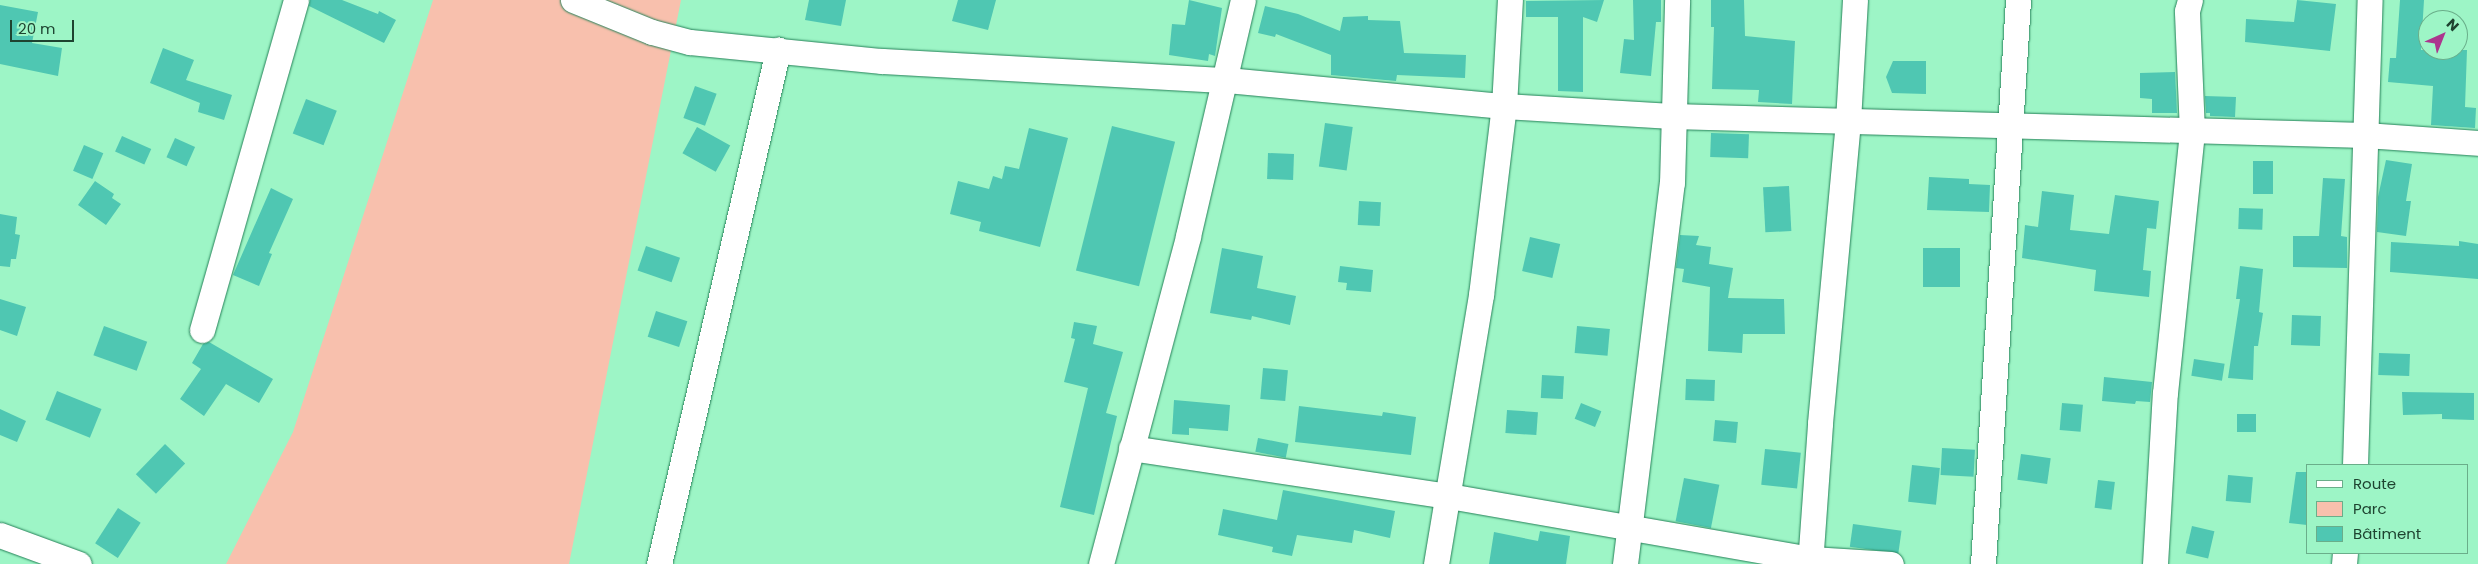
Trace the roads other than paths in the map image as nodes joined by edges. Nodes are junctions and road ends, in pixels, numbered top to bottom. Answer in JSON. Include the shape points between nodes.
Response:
{"nodes":[{"id":1,"x":296,"y":0,"type":"edge"},
{"id":2,"x":573,"y":0,"type":"edge"},
{"id":3,"x":1243,"y":0,"type":"edge"},
{"id":4,"x":1510,"y":0,"type":"edge"},
{"id":5,"x":1678,"y":0,"type":"edge"},
{"id":6,"x":1855,"y":0,"type":"edge"},
{"id":7,"x":2018,"y":0,"type":"edge"},
{"id":8,"x":2190,"y":0,"type":"edge"},
{"id":9,"x":2370,"y":0,"type":"edge"},
{"id":10,"x":778,"y":50,"type":"junction"},
{"id":11,"x":1227,"y":80,"type":"junction"},
{"id":12,"x":1504,"y":106,"type":"junction"},
{"id":13,"x":1672,"y":116,"type":"junction"},
{"id":14,"x":1848,"y":120,"type":"junction"},
{"id":15,"x":2012,"y":127,"type":"junction"},
{"id":16,"x":2192,"y":132,"type":"junction"},
{"id":17,"x":2365,"y":136,"type":"junction"},
{"id":18,"x":2478,"y":143,"type":"edge"},
{"id":19,"x":202,"y":330,"type":"dead end"},
{"id":20,"x":1131,"y":448,"type":"junction"},
{"id":21,"x":2355,"y":464,"type":"edge"},
{"id":22,"x":1449,"y":496,"type":"junction"},
{"id":23,"x":1630,"y":530,"type":"junction"},
{"id":24,"x":0,"y":535,"type":"edge"},
{"id":25,"x":1810,"y":561,"type":"edge"},
{"id":26,"x":79,"y":564,"type":"edge"},
{"id":27,"x":659,"y":564,"type":"edge"},
{"id":28,"x":1101,"y":564,"type":"edge"},
{"id":29,"x":1436,"y":564,"type":"edge"},
{"id":30,"x":1625,"y":564,"type":"edge"},
{"id":31,"x":1891,"y":564,"type":"edge"},
{"id":32,"x":1983,"y":564,"type":"edge"},
{"id":33,"x":2155,"y":564,"type":"edge"}],
"edges":[{"from":1,"to":19,"type":"street"},
{"from":2,"to":10,"type":"street","via":[[652,32],[690,42]]},
{"from":3,"to":11,"type":"street"},
{"from":4,"to":12,"type":"street"},
{"from":5,"to":13,"type":"street"},
{"from":6,"to":14,"type":"street"},
{"from":7,"to":15,"type":"street"},
{"from":8,"to":16,"type":"street","via":[[2187,11]]},
{"from":9,"to":17,"type":"street"},
{"from":10,"to":11,"type":"street","via":[[882,61]]},
{"from":10,"to":27,"type":"street"},
{"from":11,"to":12,"type":"street"},
{"from":11,"to":20,"type":"street"},
{"from":12,"to":13,"type":"street"},
{"from":12,"to":22,"type":"street","via":[[1480,295]]},
{"from":13,"to":14,"type":"street"},
{"from":13,"to":23,"type":"street","via":[[1668,234]]},
{"from":14,"to":15,"type":"street"},
{"from":14,"to":25,"type":"street"},
{"from":15,"to":16,"type":"street"},
{"from":15,"to":32,"type":"street"},
{"from":16,"to":17,"type":"street"},
{"from":16,"to":33,"type":"street","via":[[2165,393]]},
{"from":17,"to":18,"type":"street"},
{"from":17,"to":21,"type":"street"},
{"from":20,"to":22,"type":"street"},
{"from":20,"to":28,"type":"street"},
{"from":22,"to":23,"type":"street"},
{"from":22,"to":29,"type":"street"},
{"from":23,"to":25,"type":"street"},
{"from":23,"to":30,"type":"street"},
{"from":24,"to":26,"type":"street"},
{"from":25,"to":31,"type":"street"}]}
